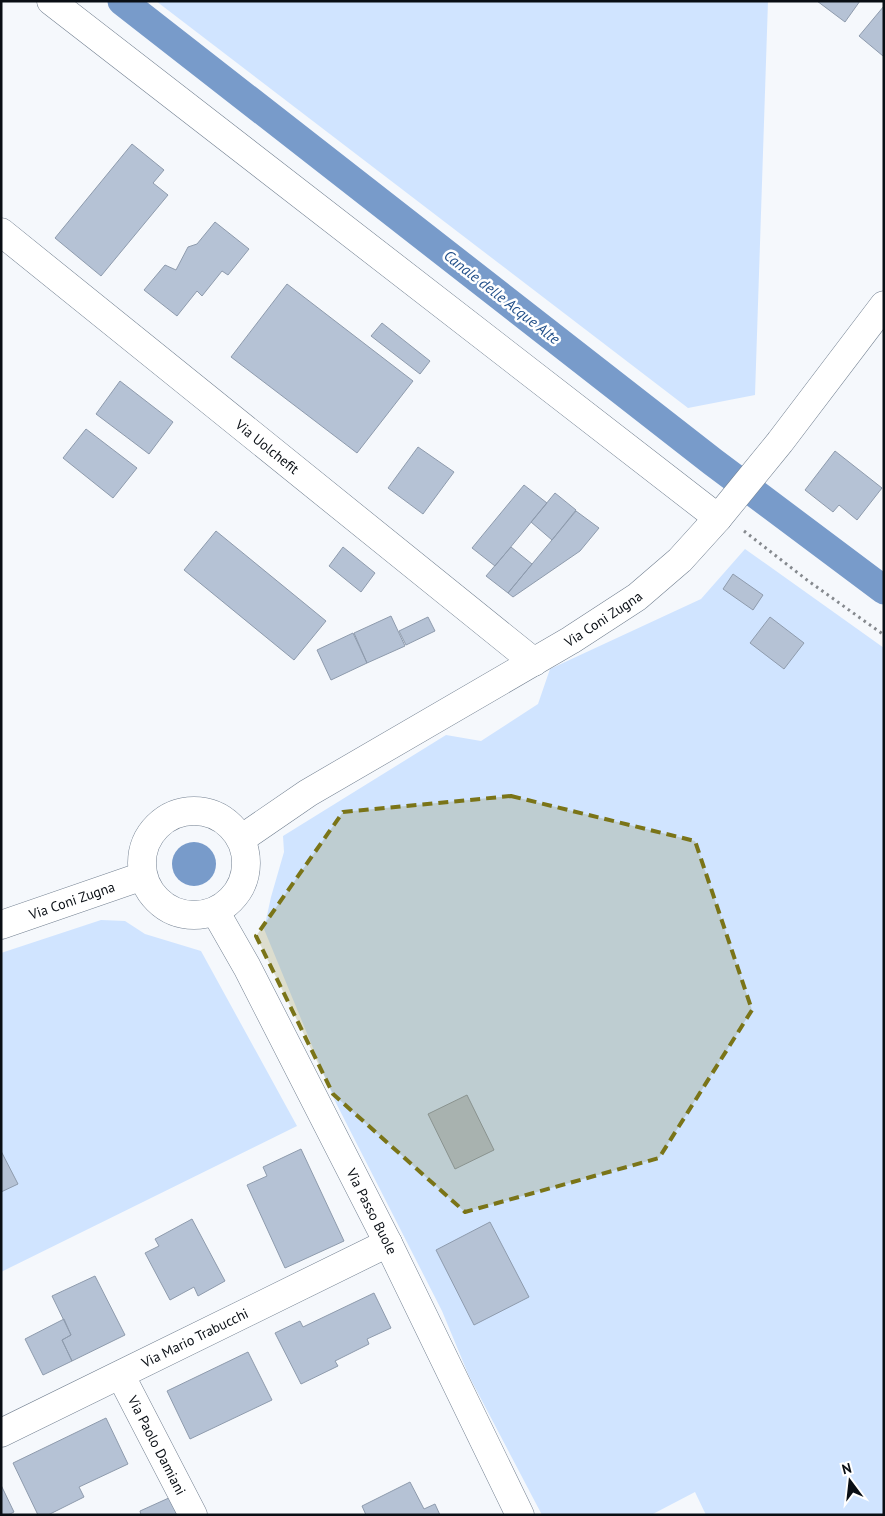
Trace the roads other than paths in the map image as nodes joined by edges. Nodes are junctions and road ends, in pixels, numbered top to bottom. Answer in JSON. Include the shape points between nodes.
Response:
{"nodes":[{"id":1,"x":51,"y":1,"type":"edge"},
{"id":2,"x":1,"y":232,"type":"edge"},
{"id":3,"x":884,"y":305,"type":"edge"},
{"id":4,"x":718,"y":518,"type":"junction"},
{"id":5,"x":534,"y":662,"type":"junction"},
{"id":6,"x":241,"y":839,"type":"junction"},
{"id":7,"x":143,"y":876,"type":"junction"},
{"id":8,"x":215,"y":911,"type":"junction"},
{"id":9,"x":1,"y":925,"type":"edge"},
{"id":10,"x":388,"y":1243,"type":"junction"},
{"id":11,"x":121,"y":1376,"type":"junction"},
{"id":12,"x":1,"y":1434,"type":"edge"},
{"id":13,"x":193,"y":1515,"type":"edge"},
{"id":14,"x":520,"y":1515,"type":"edge"}],
"edges":[{"from":1,"to":4,"type":"street"},
{"from":2,"to":5,"type":"street","name":"Via Uolchefit"},
{"from":3,"to":4,"type":"street","name":"Via Coni Zugna"},
{"from":4,"to":5,"type":"street","name":"Via Coni Zugna","via":[[680,560],[637,597]]},
{"from":5,"to":6,"type":"street","name":"Via Coni Zugna","via":[[308,793]]},
{"from":6,"to":7,"type":"street","via":[[217,816],[200,811],[183,812],[161,823],[145,843]]},
{"from":6,"to":8,"type":"street","via":[[246,855],[246,872],[240,888],[229,902]]},
{"from":7,"to":8,"type":"street","via":[[150,893],[163,906],[180,914],[198,915]]},
{"from":7,"to":9,"type":"street","name":"Via Coni Zugna"},
{"from":8,"to":10,"type":"street","name":"Via Passo Buole","via":[[247,967]]},
{"from":10,"to":11,"type":"street","name":"Via Mario Trabucchi"},
{"from":10,"to":14,"type":"street","name":"Via Passo Buole"},
{"from":11,"to":12,"type":"street","name":"Via Mario Trabucchi"},
{"from":11,"to":13,"type":"street","name":"Via Paolo Damiani"}]}
